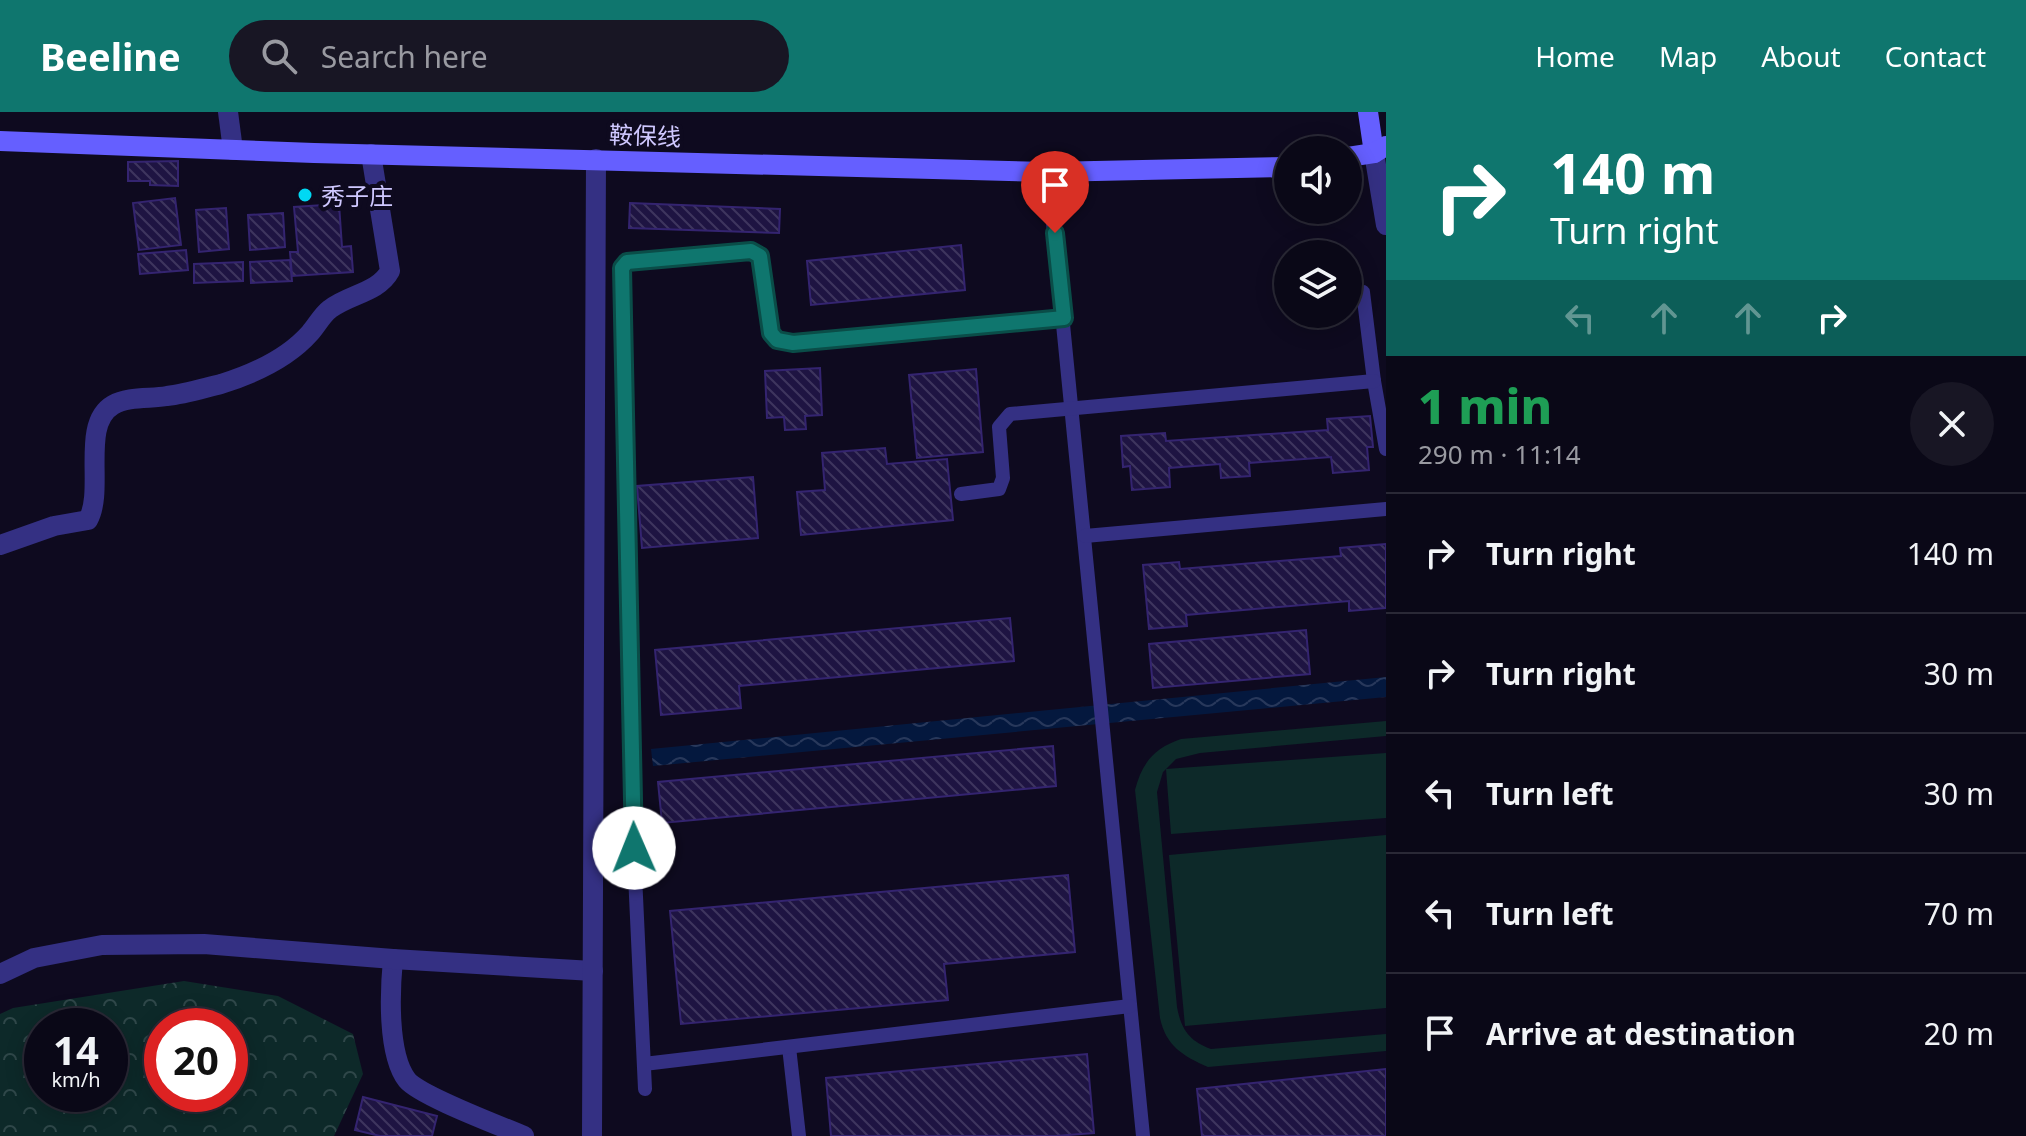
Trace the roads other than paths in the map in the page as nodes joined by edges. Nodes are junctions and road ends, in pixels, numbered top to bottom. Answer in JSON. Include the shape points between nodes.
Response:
{"nodes":[{"id":1,"x":228,"y":112,"type":"edge"},
{"id":2,"x":1368,"y":112,"type":"edge"},
{"id":3,"x":0,"y":141,"type":"edge"},
{"id":4,"x":233,"y":150,"type":"junction"},
{"id":5,"x":1382,"y":152,"type":"edge"},
{"id":6,"x":371,"y":154,"type":"junction"},
{"id":7,"x":1362,"y":155,"type":"edge"},
{"id":8,"x":596,"y":159,"type":"junction"},
{"id":9,"x":1274,"y":167,"type":"edge"},
{"id":10,"x":1048,"y":172,"type":"junction"},
{"id":11,"x":1386,"y":225,"type":"edge"},
{"id":12,"x":1363,"y":292,"type":"dead end"},
{"id":13,"x":1064,"y":318,"type":"junction"},
{"id":14,"x":1374,"y":381,"type":"junction"},
{"id":15,"x":1073,"y":408,"type":"junction"},
{"id":16,"x":1386,"y":449,"type":"edge"},
{"id":17,"x":961,"y":494,"type":"dead end"},
{"id":18,"x":1386,"y":509,"type":"edge"},
{"id":19,"x":1085,"y":536,"type":"junction"},
{"id":20,"x":0,"y":545,"type":"edge"},
{"id":21,"x":393,"y":959,"type":"junction"},
{"id":22,"x":593,"y":971,"type":"junction"},
{"id":23,"x":0,"y":974,"type":"edge"},
{"id":24,"x":1130,"y":1006,"type":"junction"},
{"id":25,"x":789,"y":1047,"type":"junction"},
{"id":26,"x":644,"y":1064,"type":"junction"},
{"id":27,"x":645,"y":1089,"type":"dead end"},
{"id":28,"x":524,"y":1136,"type":"edge"},
{"id":29,"x":592,"y":1136,"type":"edge"},
{"id":30,"x":799,"y":1136,"type":"edge"},
{"id":31,"x":1143,"y":1136,"type":"edge"}],
"edges":[{"from":1,"to":4,"type":"street"},
{"from":2,"to":5,"type":"main road"},
{"from":3,"to":4,"type":"main road","name":"鞍保线"},
{"from":4,"to":6,"type":"main road","name":"鞍保线"},
{"from":5,"to":7,"type":"main road"},
{"from":5,"to":11,"type":"street"},
{"from":6,"to":8,"type":"main road","name":"鞍保线"},
{"from":6,"to":20,"type":"street","via":[[390,271],[385,281],[327,311],[309,334],[260,369],[210,386],[112,405],[98,423],[95,507],[88,520]]},
{"from":8,"to":10,"type":"main road","name":"鞍保线"},
{"from":8,"to":22,"type":"street"},
{"from":9,"to":10,"type":"main road","name":"鞍保线"},
{"from":10,"to":13,"type":"lane"},
{"from":12,"to":14,"type":"lane"},
{"from":13,"to":15,"type":"lane"},
{"from":13,"to":26,"type":"lane","via":[[793,343],[771,333],[760,256],[751,251],[627,262],[622,268]]},
{"from":14,"to":15,"type":"lane"},
{"from":14,"to":16,"type":"lane"},
{"from":15,"to":17,"type":"lane","via":[[1010,414],[999,427],[999,489]]},
{"from":15,"to":19,"type":"lane"},
{"from":18,"to":19,"type":"lane"},
{"from":19,"to":24,"type":"lane"},
{"from":21,"to":22,"type":"street"},
{"from":21,"to":23,"type":"street","via":[[204,944],[102,945],[34,958]]},
{"from":21,"to":28,"type":"street","via":[[389,1002],[398,1057],[408,1081]]},
{"from":22,"to":29,"type":"street"},
{"from":24,"to":25,"type":"lane"},
{"from":24,"to":31,"type":"lane"},
{"from":25,"to":26,"type":"lane"},
{"from":25,"to":30,"type":"lane"},
{"from":26,"to":27,"type":"lane"}]}
